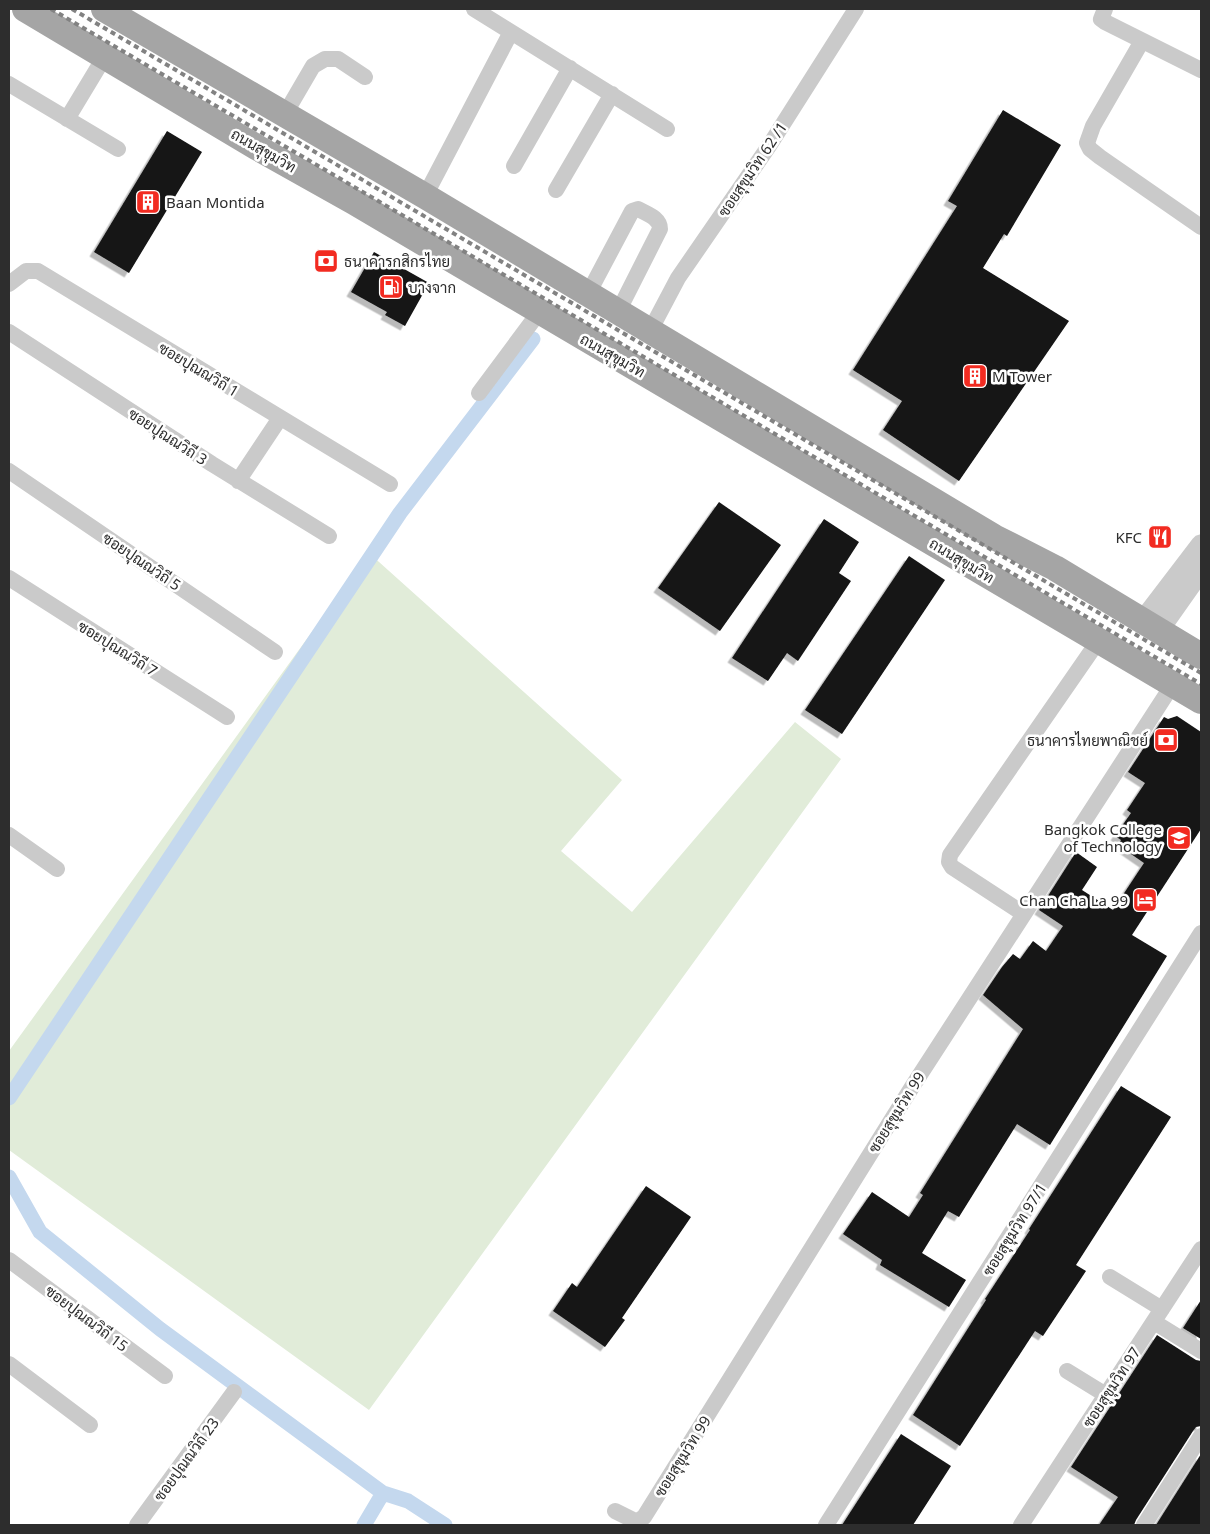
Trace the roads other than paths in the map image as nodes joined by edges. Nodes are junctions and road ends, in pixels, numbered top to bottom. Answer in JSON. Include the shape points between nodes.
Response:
{"nodes":[{"id":1,"x":26,"y":9,"type":"edge"},
{"id":2,"x":104,"y":9,"type":"edge"},
{"id":3,"x":474,"y":9,"type":"edge"},
{"id":4,"x":856,"y":9,"type":"edge"},
{"id":5,"x":1105,"y":9,"type":"edge"},
{"id":6,"x":511,"y":32,"type":"junction"},
{"id":7,"x":1142,"y":41,"type":"junction"},
{"id":8,"x":105,"y":56,"type":"junction"},
{"id":9,"x":570,"y":68,"type":"junction"},
{"id":10,"x":1201,"y":70,"type":"edge"},
{"id":11,"x":365,"y":77,"type":"dead end"},
{"id":12,"x":9,"y":84,"type":"edge"},
{"id":13,"x":612,"y":94,"type":"junction"},
{"id":14,"x":284,"y":114,"type":"junction"},
{"id":15,"x":67,"y":119,"type":"junction"},
{"id":16,"x":667,"y":129,"type":"dead end"},
{"id":17,"x":118,"y":150,"type":"dead end"},
{"id":18,"x":514,"y":166,"type":"dead end"},
{"id":19,"x":374,"y":168,"type":"junction"},
{"id":20,"x":556,"y":190,"type":"dead end"},
{"id":21,"x":424,"y":196,"type":"junction"},
{"id":22,"x":354,"y":202,"type":"junction"},
{"id":23,"x":1201,"y":227,"type":"edge"},
{"id":24,"x":9,"y":284,"type":"edge"},
{"id":25,"x":588,"y":294,"type":"junction"},
{"id":26,"x":540,"y":312,"type":"junction"},
{"id":27,"x":618,"y":312,"type":"junction"},
{"id":28,"x":650,"y":331,"type":"junction"},
{"id":29,"x":9,"y":332,"type":"edge"},
{"id":30,"x":479,"y":393,"type":"dead end"},
{"id":31,"x":280,"y":418,"type":"junction"},
{"id":32,"x":9,"y":471,"type":"edge"},
{"id":33,"x":238,"y":481,"type":"junction"},
{"id":34,"x":390,"y":484,"type":"dead end"},
{"id":35,"x":329,"y":536,"type":"dead end"},
{"id":36,"x":1201,"y":545,"type":"edge"},
{"id":37,"x":1201,"y":570,"type":"edge"},
{"id":38,"x":9,"y":578,"type":"edge"},
{"id":39,"x":1150,"y":626,"type":"junction"},
{"id":40,"x":1099,"y":640,"type":"junction"},
{"id":41,"x":275,"y":652,"type":"dead end"},
{"id":42,"x":1201,"y":656,"type":"edge"},
{"id":43,"x":1129,"y":658,"type":"junction"},
{"id":44,"x":1173,"y":684,"type":"junction"},
{"id":45,"x":1201,"y":701,"type":"edge"},
{"id":46,"x":227,"y":717,"type":"dead end"},
{"id":47,"x":9,"y":836,"type":"edge"},
{"id":48,"x":57,"y":868,"type":"dead end"},
{"id":49,"x":1024,"y":914,"type":"junction"},
{"id":50,"x":1201,"y":933,"type":"edge"},
{"id":51,"x":1201,"y":1249,"type":"edge"},
{"id":52,"x":9,"y":1260,"type":"edge"},
{"id":53,"x":1110,"y":1277,"type":"dead end"},
{"id":54,"x":1158,"y":1315,"type":"junction"},
{"id":55,"x":1201,"y":1351,"type":"edge"},
{"id":56,"x":9,"y":1364,"type":"edge"},
{"id":57,"x":1067,"y":1371,"type":"dead end"},
{"id":58,"x":164,"y":1376,"type":"dead end"},
{"id":59,"x":234,"y":1392,"type":"dead end"},
{"id":60,"x":1106,"y":1396,"type":"junction"},
{"id":61,"x":90,"y":1425,"type":"dead end"},
{"id":62,"x":1201,"y":1436,"type":"edge"},
{"id":63,"x":614,"y":1511,"type":"dead end"},
{"id":64,"x":138,"y":1525,"type":"edge"},
{"id":65,"x":826,"y":1525,"type":"edge"},
{"id":66,"x":1021,"y":1525,"type":"edge"},
{"id":67,"x":1144,"y":1525,"type":"edge"}],
"edges":[{"from":1,"to":8,"type":"main road","name":"ถนนสุขุมวิท"},
{"from":2,"to":14,"type":"main road"},
{"from":3,"to":6,"type":"street"},
{"from":4,"to":28,"type":"street","name":"ซอยสุขุมวิท 62 /1","via":[[769,146],[678,278]]},
{"from":5,"to":7,"type":"street","via":[[1101,18],[1105,22]]},
{"from":6,"to":9,"type":"street"},
{"from":6,"to":21,"type":"street"},
{"from":7,"to":10,"type":"street"},
{"from":7,"to":23,"type":"street","via":[[1094,126],[1088,143],[1090,149]]},
{"from":8,"to":15,"type":"street"},
{"from":8,"to":22,"type":"main road","name":"ถนนสุขุมวิท"},
{"from":9,"to":13,"type":"street"},
{"from":9,"to":18,"type":"street"},
{"from":11,"to":14,"type":"street","via":[[338,58],[324,59],[313,66]]},
{"from":12,"to":15,"type":"street"},
{"from":13,"to":16,"type":"street"},
{"from":13,"to":20,"type":"street"},
{"from":14,"to":19,"type":"main road"},
{"from":15,"to":17,"type":"street"},
{"from":19,"to":21,"type":"main road"},
{"from":19,"to":22,"type":"main road"},
{"from":21,"to":25,"type":"main road"},
{"from":22,"to":26,"type":"main road","name":"ถนนสุขุมวิท"},
{"from":24,"to":31,"type":"street","name":"ซอยปุณณวิถี 1","via":[[26,271],[38,271]]},
{"from":25,"to":27,"type":"main road"},
{"from":25,"to":27,"type":"street","via":[[632,211],[638,209],[658,220],[660,229]]},
{"from":26,"to":30,"type":"street"},
{"from":26,"to":40,"type":"main road","name":"ถนนสุขุมวิท"},
{"from":27,"to":28,"type":"main road"},
{"from":28,"to":39,"type":"main road","via":[[994,537],[1055,568]]},
{"from":29,"to":33,"type":"street","name":"ซอยปุณณวิถี 3"},
{"from":31,"to":33,"type":"street"},
{"from":31,"to":34,"type":"street","name":"ซอยปุณณวิถี 1"},
{"from":32,"to":41,"type":"street","name":"ซอยปุณณวิถี 5"},
{"from":33,"to":35,"type":"street","name":"ซอยปุณณวิถี 3"},
{"from":36,"to":39,"type":"street"},
{"from":37,"to":39,"type":"street"},
{"from":38,"to":46,"type":"street","name":"ซอยปุณณวิถี 7"},
{"from":39,"to":42,"type":"main road"},
{"from":39,"to":43,"type":"main road"},
{"from":40,"to":43,"type":"main road","name":"ถนนสุขุมวิท"},
{"from":40,"to":49,"type":"street","via":[[950,855],[952,867]]},
{"from":43,"to":44,"type":"main road","name":"ถนนสุขุมวิท"},
{"from":44,"to":45,"type":"main road","name":"ถนนสุขุมวิท"},
{"from":44,"to":49,"type":"street","name":"ซอยสุขุมวิท 99"},
{"from":47,"to":48,"type":"street"},
{"from":49,"to":63,"type":"street","name":"ซอยสุขุมวิท 99","via":[[912,1087],[644,1517],[635,1521]]},
{"from":50,"to":65,"type":"street","name":"ซอยสุขุมวิท 97/1"},
{"from":51,"to":54,"type":"street","name":"ซอยสุขุมวิท 97"},
{"from":52,"to":58,"type":"street","name":"ซอยปุณณวิถี 15"},
{"from":53,"to":54,"type":"street"},
{"from":54,"to":55,"type":"street"},
{"from":54,"to":60,"type":"street","name":"ซอยสุขุมวิท 97"},
{"from":56,"to":61,"type":"street"},
{"from":57,"to":60,"type":"street"},
{"from":59,"to":64,"type":"street","name":"ซอยปุณณวิถี 23"},
{"from":60,"to":66,"type":"street","name":"ซอยสุขุมวิท 97"},
{"from":62,"to":67,"type":"street"}]}
